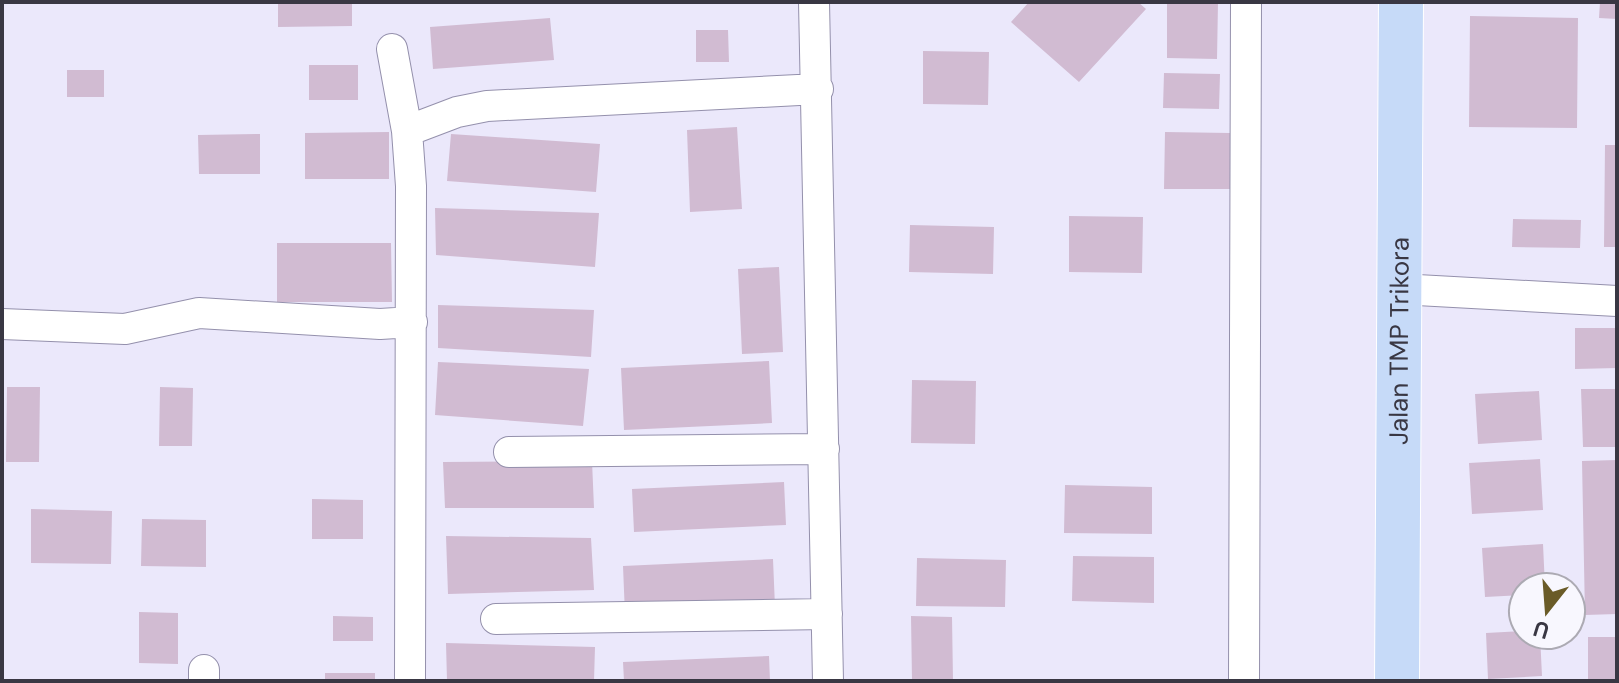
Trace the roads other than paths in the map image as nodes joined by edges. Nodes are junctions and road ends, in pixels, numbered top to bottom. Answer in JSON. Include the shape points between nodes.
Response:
{"nodes":[{"id":1,"x":814,"y":2,"type":"edge"},
{"id":2,"x":1246,"y":2,"type":"edge"},
{"id":3,"x":1401,"y":2,"type":"edge"},
{"id":4,"x":392,"y":49,"type":"dead end"},
{"id":5,"x":818,"y":89,"type":"junction"},
{"id":6,"x":407,"y":131,"type":"junction"},
{"id":7,"x":1399,"y":289,"type":"junction"},
{"id":8,"x":1617,"y":301,"type":"edge"},
{"id":9,"x":412,"y":322,"type":"junction"},
{"id":10,"x":2,"y":324,"type":"edge"},
{"id":11,"x":824,"y":449,"type":"junction"},
{"id":12,"x":509,"y":452,"type":"dead end"},
{"id":13,"x":827,"y":614,"type":"junction"},
{"id":14,"x":496,"y":619,"type":"dead end"},
{"id":15,"x":410,"y":681,"type":"edge"},
{"id":16,"x":828,"y":681,"type":"edge"},
{"id":17,"x":1244,"y":681,"type":"edge"},
{"id":18,"x":1397,"y":681,"type":"edge"}],
"edges":[{"from":1,"to":5,"type":"street"},
{"from":2,"to":17,"type":"street"},
{"from":3,"to":7,"type":"highway","name":"Jalan TMP Trikora"},
{"from":4,"to":6,"type":"street"},
{"from":5,"to":6,"type":"street","via":[[487,106]]},
{"from":5,"to":11,"type":"street"},
{"from":6,"to":9,"type":"street"},
{"from":7,"to":8,"type":"street"},
{"from":7,"to":18,"type":"highway","name":"Jalan TMP Trikora"},
{"from":9,"to":10,"type":"street","via":[[199,313],[125,329]]},
{"from":9,"to":15,"type":"street"},
{"from":11,"to":12,"type":"street"},
{"from":11,"to":13,"type":"street"},
{"from":13,"to":14,"type":"street"},
{"from":13,"to":16,"type":"street"}]}
